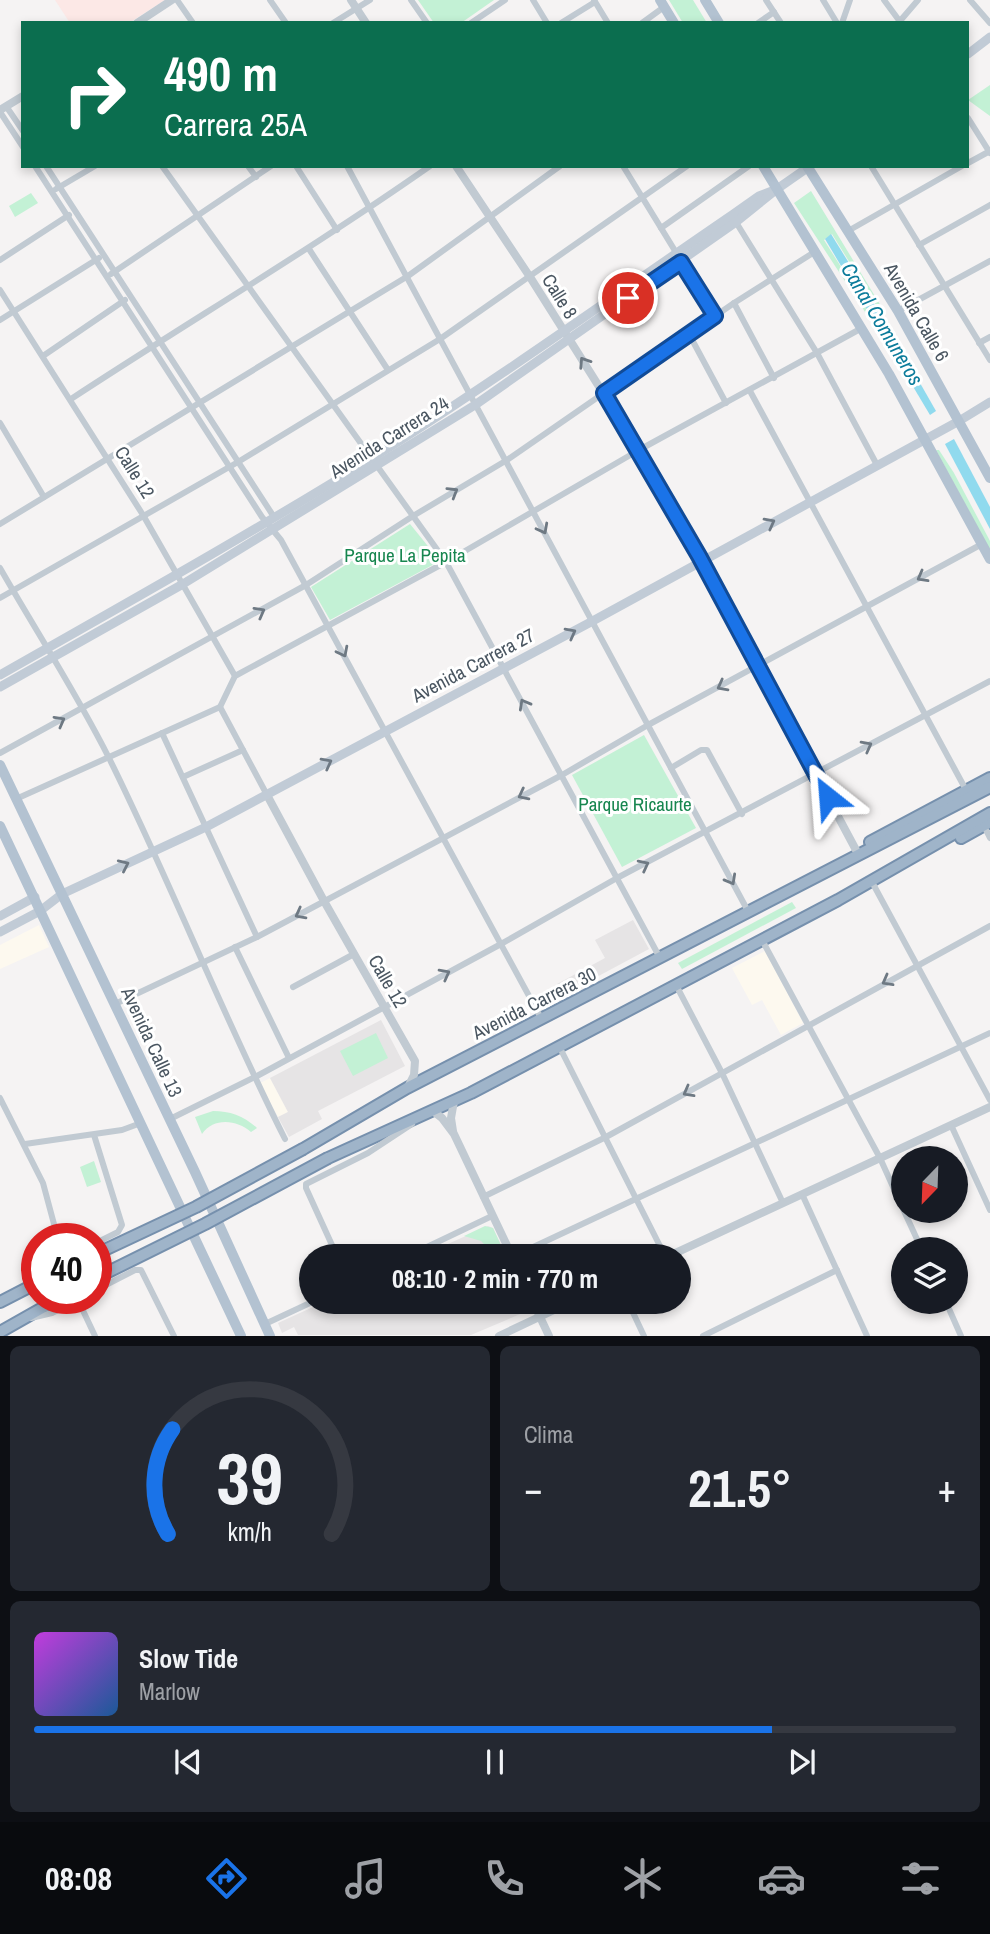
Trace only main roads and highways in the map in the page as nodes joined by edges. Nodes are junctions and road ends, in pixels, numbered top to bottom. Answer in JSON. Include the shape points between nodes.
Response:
{"nodes":[{"id":1,"x":705,"y":0,"type":"edge"},
{"id":2,"x":662,"y":4,"type":"edge"},
{"id":3,"x":673,"y":21,"type":"edge"},
{"id":4,"x":718,"y":21,"type":"edge"},
{"id":5,"x":990,"y":37,"type":"edge"},
{"id":6,"x":969,"y":53,"type":"edge"},
{"id":7,"x":764,"y":168,"type":"edge"},
{"id":8,"x":807,"y":168,"type":"edge"},
{"id":9,"x":809,"y":168,"type":"edge"},
{"id":10,"x":777,"y":189,"type":"junction"},
{"id":11,"x":566,"y":335,"type":"junction"},
{"id":12,"x":990,"y":401,"type":"edge"},
{"id":13,"x":990,"y":408,"type":"edge"},
{"id":14,"x":959,"y":421,"type":"junction"},
{"id":15,"x":925,"y":439,"type":"junction"},
{"id":16,"x":373,"y":463,"type":"junction"},
{"id":17,"x":990,"y":478,"type":"edge"},
{"id":18,"x":990,"y":559,"type":"edge"},
{"id":19,"x":92,"y":623,"type":"junction"},
{"id":20,"x":97,"y":633,"type":"junction"},
{"id":21,"x":0,"y":675,"type":"edge"},
{"id":22,"x":0,"y":687,"type":"edge"},
{"id":23,"x":0,"y":765,"type":"edge"},
{"id":24,"x":990,"y":778,"type":"edge"},
{"id":25,"x":990,"y":787,"type":"edge"},
{"id":26,"x":990,"y":813,"type":"edge"},
{"id":27,"x":987,"y":824,"type":"edge"},
{"id":28,"x":0,"y":826,"type":"edge"},
{"id":29,"x":892,"y":870,"type":"junction"},
{"id":30,"x":815,"y":877,"type":"junction"},
{"id":31,"x":62,"y":894,"type":"junction"},
{"id":32,"x":34,"y":897,"type":"junction"},
{"id":33,"x":40,"y":911,"type":"junction"},
{"id":34,"x":0,"y":916,"type":"edge"},
{"id":35,"x":0,"y":932,"type":"edge"},
{"id":36,"x":112,"y":1246,"type":"edge"},
{"id":37,"x":112,"y":1270,"type":"edge"},
{"id":38,"x":21,"y":1292,"type":"edge"},
{"id":39,"x":0,"y":1302,"type":"edge"},
{"id":40,"x":33,"y":1314,"type":"edge"},
{"id":41,"x":0,"y":1332,"type":"edge"},
{"id":42,"x":239,"y":1335,"type":"edge"},
{"id":43,"x":270,"y":1335,"type":"edge"}],
"edges":[{"from":1,"to":4,"type":"main road"},
{"from":2,"to":3,"type":"main road"},
{"from":5,"to":6,"type":"main road"},
{"from":7,"to":10,"type":"main road"},
{"from":8,"to":10,"type":"main road","name":"Avenida Carrera 24"},
{"from":9,"to":14,"type":"main road","name":"Avenida Calle 6","via":[[898,311]]},
{"from":10,"to":11,"type":"main road","name":"Avenida Carrera 24"},
{"from":10,"to":15,"type":"main road"},
{"from":11,"to":16,"type":"main road","name":"Avenida Carrera 24","via":[[469,395]]},
{"from":11,"to":16,"type":"main road","name":"Avenida Carrera 24","via":[[475,405]]},
{"from":12,"to":14,"type":"main road","name":"Avenida Carrera 27"},
{"from":13,"to":14,"type":"main road","name":"Avenida Carrera 27"},
{"from":14,"to":15,"type":"main road","name":"Avenida Carrera 27"},
{"from":14,"to":17,"type":"main road","name":"Avenida Calle 6"},
{"from":15,"to":18,"type":"main road"},
{"from":31,"to":15,"type":"main road","name":"Avenida Carrera 27","one_way":true,"via":[[267,795]]},
{"from":16,"to":19,"type":"main road","name":"Avenida Carrera 24"},
{"from":16,"to":20,"type":"main road","name":"Avenida Carrera 24","via":[[273,530]]},
{"from":19,"to":20,"type":"main road"},
{"from":19,"to":21,"type":"main road","name":"Avenida Carrera 24"},
{"from":20,"to":22,"type":"main road","name":"Avenida Carrera 24"},
{"from":23,"to":31,"type":"main road","name":"Avenida Calle 13"},
{"from":24,"to":30,"type":"highway"},
{"from":25,"to":30,"type":"highway","name":"Avenida Carrera 30"},
{"from":26,"to":29,"type":"highway"},
{"from":27,"to":29,"type":"highway"},
{"from":28,"to":32,"type":"main road"},
{"from":29,"to":37,"type":"highway","bridge":true,"via":[[454,1101],[328,1158]]},
{"from":30,"to":36,"type":"highway","name":"Avenida Carrera 30","bridge":true,"via":[[407,1088],[196,1207]]},
{"from":31,"to":33,"type":"main road","name":"Avenida Carrera 27"},
{"from":31,"to":43,"type":"main road","name":"Avenida Calle 13"},
{"from":32,"to":33,"type":"main road"},
{"from":32,"to":34,"type":"main road"},
{"from":33,"to":35,"type":"main road","name":"Avenida Carrera 27"},
{"from":33,"to":42,"type":"main road"},
{"from":38,"to":39,"type":"highway"},
{"from":40,"to":41,"type":"highway"}]}
